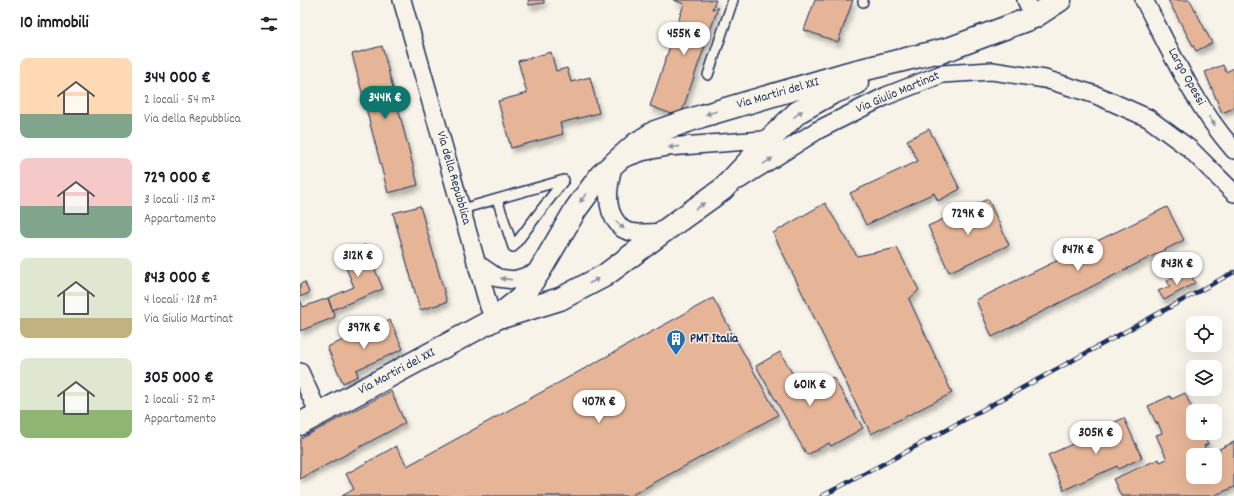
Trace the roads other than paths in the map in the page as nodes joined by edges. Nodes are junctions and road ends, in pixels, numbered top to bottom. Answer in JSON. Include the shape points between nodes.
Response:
{"nodes":[{"id":1,"x":402,"y":0,"type":"edge"},
{"id":2,"x":733,"y":0,"type":"edge"},
{"id":3,"x":1060,"y":0,"type":"edge"},
{"id":4,"x":1144,"y":0,"type":"edge"},
{"id":5,"x":1030,"y":9,"type":"edge"},
{"id":6,"x":952,"y":48,"type":"junction"},
{"id":7,"x":708,"y":75,"type":"dead end"},
{"id":8,"x":818,"y":130,"type":"junction"},
{"id":9,"x":769,"y":140,"type":"junction"},
{"id":10,"x":1234,"y":150,"type":"edge"},
{"id":11,"x":614,"y":162,"type":"junction"},
{"id":12,"x":723,"y":189,"type":"junction"},
{"id":13,"x":1234,"y":193,"type":"edge"},
{"id":14,"x":497,"y":199,"type":"junction"},
{"id":15,"x":462,"y":209,"type":"junction"},
{"id":16,"x":663,"y":232,"type":"junction"},
{"id":17,"x":476,"y":263,"type":"junction"},
{"id":18,"x":539,"y":272,"type":"junction"},
{"id":19,"x":495,"y":319,"type":"junction"},
{"id":20,"x":300,"y":372,"type":"edge"},
{"id":21,"x":309,"y":419,"type":"edge"}],
"edges":[{"from":1,"to":15,"type":"street","name":"Via della Repubblica"},
{"from":2,"to":7,"type":"lane"},
{"from":3,"to":5,"type":"street","name":"Via Martiri del XXI"},
{"from":4,"to":10,"type":"street","name":"Largo Opessi","one_way":true,"via":[[1191,91]]},
{"from":5,"to":6,"type":"street","name":"Via Martiri del XXI"},
{"from":9,"to":6,"type":"street","name":"Via Martiri del XXI","one_way":true,"via":[[798,112],[832,93]]},
{"from":6,"to":11,"type":"street","name":"Via Martiri del XXI","one_way":true,"via":[[845,74],[688,120],[655,132]]},
{"from":8,"to":9,"type":"street","name":"Via Martiri del XXI"},
{"from":12,"to":8,"type":"street","name":"Via Martiri del XXI","one_way":true},
{"from":8,"to":13,"type":"street","name":"Via Giulio Martinat","via":[[886,96],[942,74],[992,71],[1045,79],[1096,95],[1148,118],[1190,149]]},
{"from":9,"to":11,"type":"street","name":"Via Martiri del XXI","one_way":true,"via":[[668,147],[642,152]]},
{"from":9,"to":12,"type":"street","name":"Via Martiri del XXI"},
{"from":11,"to":16,"type":"street","one_way":true,"via":[[609,184],[612,218],[623,229],[640,233]]},
{"from":11,"to":18,"type":"street","name":"Via Martiri del XXI","one_way":true,"via":[[576,209]]},
{"from":16,"to":12,"type":"street","name":"Via Martiri del XXI","one_way":true},
{"from":14,"to":14,"type":"lane","via":[[549,184],[564,180],[513,247]]},
{"from":14,"to":15,"type":"lane"},
{"from":15,"to":17,"type":"street","name":"Via della Repubblica"},
{"from":19,"to":16,"type":"street","name":"Via Martiri del XXI","one_way":true,"via":[[560,299],[604,276]]},
{"from":18,"to":17,"type":"street","one_way":true,"via":[[514,280],[498,278]]},
{"from":17,"to":19,"type":"street","name":"Via della Repubblica"},
{"from":18,"to":19,"type":"street","name":"Via Martiri del XXI","via":[[521,298]]},
{"from":19,"to":21,"type":"street","name":"Via Martiri del XXI"},
{"from":20,"to":21,"type":"street"}]}
